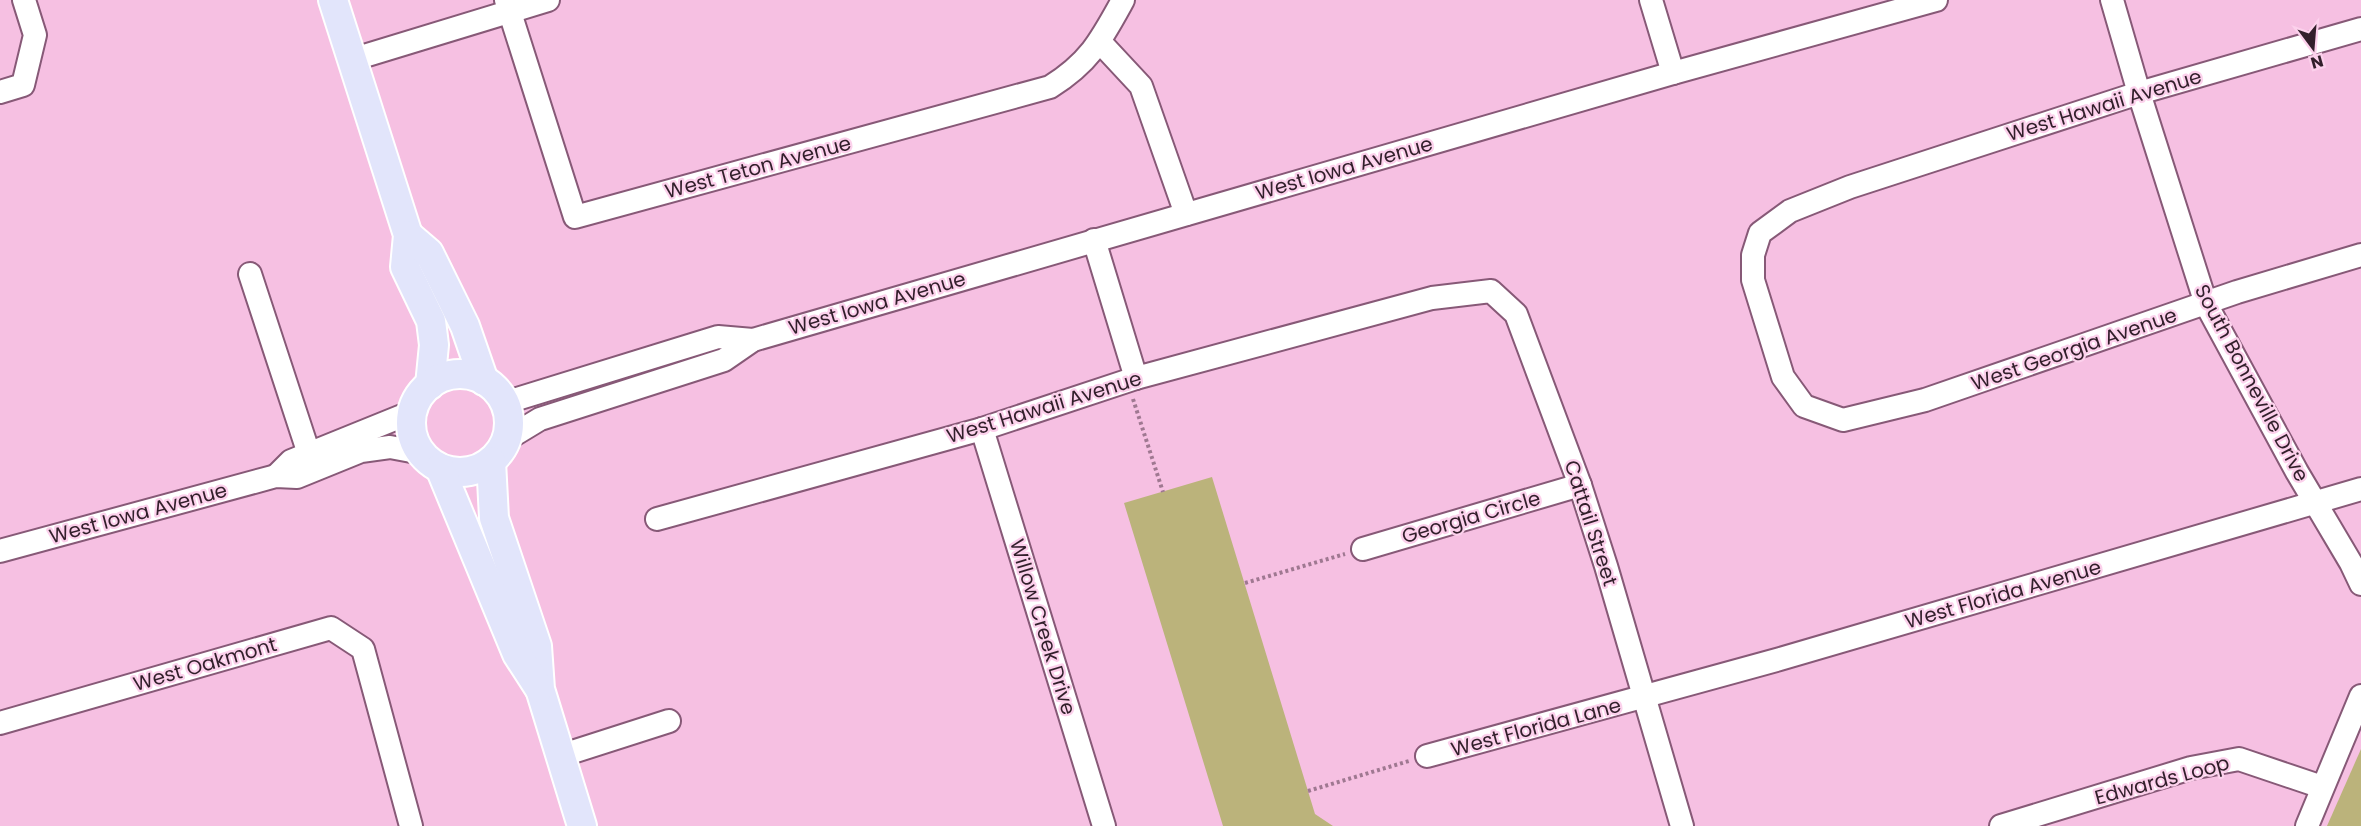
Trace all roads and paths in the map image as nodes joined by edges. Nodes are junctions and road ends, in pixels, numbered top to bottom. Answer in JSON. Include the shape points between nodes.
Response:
{"nodes":[{"id":1,"x":24,"y":0,"type":"edge"},
{"id":2,"x":333,"y":0,"type":"edge"},
{"id":3,"x":548,"y":0,"type":"edge"},
{"id":4,"x":1123,"y":0,"type":"edge"},
{"id":5,"x":1651,"y":0,"type":"edge"},
{"id":6,"x":1936,"y":0,"type":"edge"},
{"id":7,"x":2112,"y":0,"type":"edge"},
{"id":8,"x":508,"y":6,"type":"edge"},
{"id":9,"x":2361,"y":29,"type":"edge"},
{"id":10,"x":1100,"y":42,"type":"junction"},
{"id":11,"x":351,"y":60,"type":"junction"},
{"id":12,"x":1673,"y":73,"type":"junction"},
{"id":13,"x":0,"y":92,"type":"edge"},
{"id":14,"x":2139,"y":93,"type":"junction"},
{"id":15,"x":1186,"y":214,"type":"junction"},
{"id":16,"x":408,"y":235,"type":"junction"},
{"id":17,"x":1094,"y":240,"type":"junction"},
{"id":18,"x":2361,"y":255,"type":"edge"},
{"id":19,"x":250,"y":274,"type":"dead end"},
{"id":20,"x":1432,"y":298,"type":"joint"},
{"id":21,"x":2206,"y":304,"type":"junction"},
{"id":22,"x":753,"y":340,"type":"junction"},
{"id":23,"x":1132,"y":380,"type":"junction"},
{"id":24,"x":484,"y":381,"type":"junction"},
{"id":25,"x":430,"y":384,"type":"junction"},
{"id":26,"x":1925,"y":400,"type":"joint"},
{"id":27,"x":504,"y":403,"type":"junction"},
{"id":28,"x":412,"y":412,"type":"junction"},
{"id":29,"x":982,"y":429,"type":"junction"},
{"id":30,"x":499,"y":450,"type":"junction"},
{"id":31,"x":309,"y":454,"type":"junction"},
{"id":32,"x":431,"y":461,"type":"junction"},
{"id":33,"x":276,"y":476,"type":"junction"},
{"id":34,"x":1580,"y":485,"type":"junction"},
{"id":35,"x":2361,"y":489,"type":"edge"},
{"id":36,"x":1163,"y":492,"type":"dead end"},
{"id":37,"x":2315,"y":502,"type":"junction"},
{"id":38,"x":657,"y":519,"type":"dead end"},
{"id":39,"x":1363,"y":549,"type":"joint"},
{"id":40,"x":0,"y":550,"type":"edge"},
{"id":41,"x":1245,"y":583,"type":"dead end"},
{"id":42,"x":2361,"y":584,"type":"edge"},
{"id":43,"x":540,"y":689,"type":"junction"},
{"id":44,"x":2361,"y":696,"type":"edge"},
{"id":45,"x":1645,"y":698,"type":"junction"},
{"id":46,"x":669,"y":721,"type":"dead end"},
{"id":47,"x":0,"y":723,"type":"edge"},
{"id":48,"x":560,"y":756,"type":"junction"},
{"id":49,"x":1427,"y":756,"type":"joint"},
{"id":50,"x":2322,"y":788,"type":"junction"},
{"id":51,"x":1308,"y":791,"type":"dead end"},
{"id":52,"x":411,"y":826,"type":"edge"},
{"id":53,"x":582,"y":826,"type":"edge"},
{"id":54,"x":1104,"y":826,"type":"edge"},
{"id":55,"x":1682,"y":826,"type":"edge"},
{"id":56,"x":2001,"y":826,"type":"edge"},
{"id":57,"x":2307,"y":826,"type":"edge"}],
"edges":[{"from":1,"to":13,"type":"street","via":[[35,34],[23,85]]},
{"from":2,"to":11,"type":"main road"},
{"from":3,"to":8,"type":"street"},
{"from":4,"to":10,"type":"street","name":"West Teton Avenue"},
{"from":5,"to":12,"type":"street"},
{"from":6,"to":12,"type":"street","name":"West Iowa Avenue"},
{"from":7,"to":14,"type":"street","name":"South Bonneville Drive"},
{"from":8,"to":10,"type":"street","name":"West Teton Avenue","via":[[575,217],[1050,87],[1073,73]]},
{"from":8,"to":11,"type":"street"},
{"from":9,"to":14,"type":"street","name":"West Hawaii Avenue"},
{"from":10,"to":15,"type":"street","via":[[1141,86]]},
{"from":11,"to":16,"type":"main road"},
{"from":12,"to":15,"type":"street","name":"West Iowa Avenue"},
{"from":14,"to":21,"type":"street","name":"South Bonneville Drive"},
{"from":14,"to":26,"type":"street","name":"West Hawaii Avenue","via":[[1850,187],[1790,211],[1760,233],[1753,255],[1753,280],[1783,377],[1804,406],[1843,420]]},
{"from":15,"to":17,"type":"street","name":"West Iowa Avenue"},
{"from":16,"to":24,"type":"main road","via":[[429,253],[465,326]]},
{"from":16,"to":25,"type":"main road","via":[[405,267],[431,321],[435,345]]},
{"from":17,"to":22,"type":"street","name":"West Iowa Avenue"},
{"from":17,"to":23,"type":"street"},
{"from":18,"to":21,"type":"street","name":"West Georgia Avenue"},
{"from":19,"to":31,"type":"street"},
{"from":20,"to":23,"type":"street","name":"West Hawaii Avenue"},
{"from":20,"to":34,"type":"street","name":"Cattail Street","via":[[1491,291],[1516,314]]},
{"from":21,"to":26,"type":"street","name":"West Georgia Avenue"},
{"from":21,"to":37,"type":"street","name":"South Bonneville Drive"},
{"from":22,"to":27,"type":"street","name":"West Iowa Avenue","via":[[718,337]]},
{"from":22,"to":30,"type":"street","name":"West Iowa Avenue","via":[[723,360],[540,419]]},
{"from":23,"to":29,"type":"street","name":"West Hawaii Avenue"},
{"from":23,"to":36,"type":"path"},
{"from":24,"to":25,"type":"main road","via":[[461,374],[445,376]]},
{"from":24,"to":27,"type":"main road"},
{"from":25,"to":28,"type":"main road"},
{"from":27,"to":30,"type":"main road","via":[[509,424]]},
{"from":28,"to":31,"type":"street","name":"West Iowa Avenue"},
{"from":28,"to":32,"type":"main road","via":[[411,429],[416,445]]},
{"from":29,"to":38,"type":"street","name":"West Hawaii Avenue"},
{"from":29,"to":54,"type":"street","name":"Willow Creek Drive"},
{"from":30,"to":32,"type":"main road","via":[[473,471],[456,472]]},
{"from":30,"to":43,"type":"main road","via":[[494,518],[537,646]]},
{"from":31,"to":33,"type":"street","name":"West Iowa Avenue","via":[[291,461]]},
{"from":32,"to":33,"type":"street","name":"West Iowa Avenue","via":[[390,447],[361,451],[297,477]]},
{"from":32,"to":43,"type":"main road","via":[[517,654]]},
{"from":33,"to":40,"type":"street","name":"West Iowa Avenue"},
{"from":34,"to":39,"type":"street","name":"Georgia Circle"},
{"from":34,"to":45,"type":"street","name":"Cattail Street"},
{"from":35,"to":37,"type":"street","name":"West Florida Avenue"},
{"from":37,"to":42,"type":"street","name":"South Bonneville Drive"},
{"from":37,"to":45,"type":"street","name":"West Florida Avenue"},
{"from":39,"to":41,"type":"path"},
{"from":43,"to":48,"type":"main road"},
{"from":44,"to":50,"type":"street"},
{"from":45,"to":49,"type":"street","name":"West Florida Lane"},
{"from":45,"to":55,"type":"street","name":"Cattail Street"},
{"from":46,"to":48,"type":"street"},
{"from":47,"to":52,"type":"street","name":"West Oakmont","via":[[331,628],[363,649]]},
{"from":48,"to":53,"type":"main road"},
{"from":49,"to":51,"type":"path"},
{"from":50,"to":56,"type":"street","name":"Edwards Loop","via":[[2239,759],[2191,768]]},
{"from":50,"to":57,"type":"street"}]}
